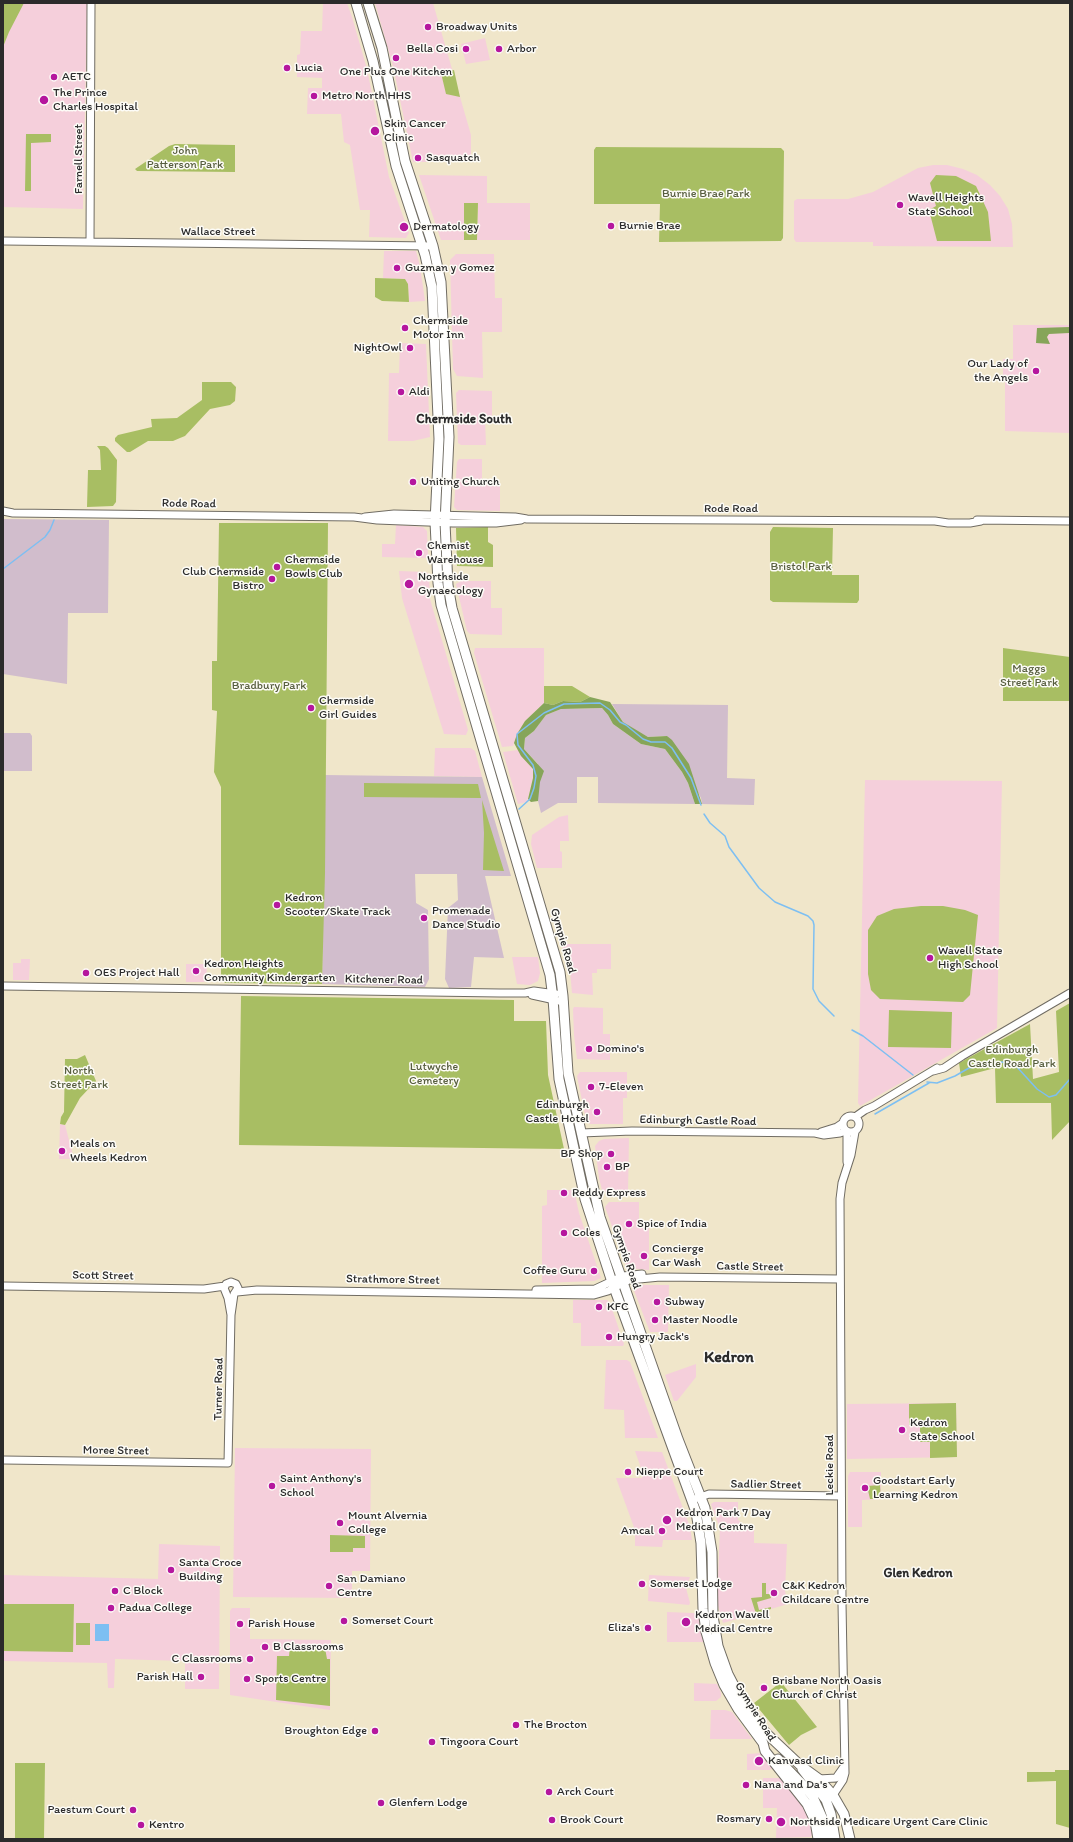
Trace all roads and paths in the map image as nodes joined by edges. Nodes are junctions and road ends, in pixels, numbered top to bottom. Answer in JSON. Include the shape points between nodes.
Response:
{"nodes":[{"id":1,"x":91,"y":3,"type":"edge"},
{"id":2,"x":356,"y":3,"type":"edge"},
{"id":3,"x":368,"y":3,"type":"edge"},
{"id":4,"x":3,"y":241,"type":"edge"},
{"id":5,"x":90,"y":242,"type":"junction"},
{"id":6,"x":422,"y":245,"type":"junction"},
{"id":7,"x":433,"y":246,"type":"junction"},
{"id":8,"x":3,"y":511,"type":"edge"},
{"id":9,"x":13,"y":513,"type":"junction"},
{"id":10,"x":3,"y":515,"type":"edge"},
{"id":11,"x":435,"y":518,"type":"junction"},
{"id":12,"x":445,"y":519,"type":"junction"},
{"id":13,"x":1070,"y":521,"type":"edge"},
{"id":14,"x":507,"y":794,"type":"junction"},
{"id":15,"x":500,"y":805,"type":"junction"},
{"id":16,"x":3,"y":986,"type":"edge"},
{"id":17,"x":1070,"y":993,"type":"edge"},
{"id":18,"x":553,"y":996,"type":"junction"},
{"id":19,"x":563,"y":999,"type":"junction"},
{"id":20,"x":857,"y":1119,"type":"junction"},
{"id":21,"x":843,"y":1123,"type":"junction"},
{"id":22,"x":847,"y":1131,"type":"junction"},
{"id":23,"x":855,"y":1132,"type":"junction"},
{"id":24,"x":581,"y":1133,"type":"junction"},
{"id":25,"x":815,"y":1133,"type":"junction"},
{"id":26,"x":847,"y":1164,"type":"junction"},
{"id":27,"x":840,"y":1279,"type":"junction"},
{"id":28,"x":622,"y":1280,"type":"junction"},
{"id":29,"x":613,"y":1285,"type":"junction"},
{"id":30,"x":3,"y":1286,"type":"edge"},
{"id":31,"x":231,"y":1291,"type":"junction"},
{"id":32,"x":3,"y":1460,"type":"edge"},
{"id":33,"x":228,"y":1463,"type":"joint"},
{"id":34,"x":701,"y":1496,"type":"junction"},
{"id":35,"x":841,"y":1496,"type":"junction"},
{"id":36,"x":692,"y":1500,"type":"junction"},
{"id":37,"x":763,"y":1743,"type":"junction"},
{"id":38,"x":801,"y":1766,"type":"junction"},
{"id":39,"x":843,"y":1766,"type":"junction"},
{"id":40,"x":820,"y":1779,"type":"junction"},
{"id":41,"x":833,"y":1794,"type":"junction"},
{"id":42,"x":818,"y":1839,"type":"edge"},
{"id":43,"x":827,"y":1839,"type":"edge"},
{"id":44,"x":835,"y":1839,"type":"edge"},
{"id":45,"x":850,"y":1839,"type":"edge"}],
"edges":[{"from":1,"to":5,"type":"street","name":"Farnell Street"},
{"from":2,"to":6,"type":"highway","name":"Gympie Road","via":[[373,61],[396,166]]},
{"from":3,"to":7,"type":"highway","name":"Gympie Road","via":[[382,48],[405,161]]},
{"from":4,"to":5,"type":"street","name":"Wallace Street"},
{"from":5,"to":6,"type":"street","name":"Wallace Street"},
{"from":6,"to":7,"type":"street","name":"Wallace Street"},
{"from":6,"to":11,"type":"highway","name":"Gympie Road","via":[[429,270],[433,301],[439,439]]},
{"from":7,"to":12,"type":"highway","name":"Gympie Road","via":[[440,272],[444,308],[449,436]]},
{"from":8,"to":9,"type":"street","name":"Rode Road"},
{"from":9,"to":10,"type":"street","name":"Rode Road"},
{"from":9,"to":11,"type":"street","name":"Rode Road","via":[[365,517],[377,520]]},
{"from":11,"to":12,"type":"street","name":"Rode Road"},
{"from":11,"to":15,"type":"highway","name":"Gympie Road","via":[[441,605]]},
{"from":12,"to":13,"type":"street","name":"Rode Road","via":[[515,517]]},
{"from":12,"to":14,"type":"highway","name":"Gympie Road","via":[[448,585],[452,608]]},
{"from":14,"to":15,"type":"highway","via":[[505,804]]},
{"from":14,"to":19,"type":"highway","name":"Gympie Road","via":[[556,960]]},
{"from":15,"to":18,"type":"highway","name":"Gympie Road","via":[[543,951]]},
{"from":16,"to":18,"type":"street","name":"Kitchener Road","via":[[524,993]]},
{"from":17,"to":20,"type":"street","via":[[962,1056],[952,1058],[865,1110]]},
{"from":18,"to":19,"type":"street","name":"Kitchener Road"},
{"from":18,"to":29,"type":"highway","name":"Gympie Road","via":[[560,1085],[590,1218]]},
{"from":19,"to":24,"type":"highway","name":"Gympie Road","via":[[567,1066]]},
{"from":20,"to":21,"type":"street","via":[[848,1117]]},
{"from":20,"to":23,"type":"street","via":[[859,1126]]},
{"from":21,"to":22,"type":"street"},
{"from":21,"to":25,"type":"street","name":"Edinburgh Castle Road"},
{"from":22,"to":23,"type":"street"},
{"from":22,"to":25,"type":"street","name":"Edinburgh Castle Road","via":[[824,1135]]},
{"from":22,"to":26,"type":"street","name":"Leckie Road"},
{"from":23,"to":26,"type":"street","name":"Leckie Road"},
{"from":24,"to":25,"type":"street","name":"Edinburgh Castle Road"},
{"from":24,"to":28,"type":"highway","name":"Gympie Road","via":[[600,1217]]},
{"from":26,"to":27,"type":"street","name":"Leckie Road","via":[[840,1194]]},
{"from":27,"to":28,"type":"street","name":"Castle Street","via":[[660,1277]]},
{"from":27,"to":35,"type":"street","name":"Leckie Road"},
{"from":28,"to":29,"type":"street","name":"Strathmore Street"},
{"from":28,"to":34,"type":"highway","name":"Gympie Road","via":[[678,1439]]},
{"from":29,"to":31,"type":"street","name":"Strathmore Street","via":[[595,1289],[536,1290],[528,1293]]},
{"from":29,"to":36,"type":"highway","name":"Gympie Road"},
{"from":30,"to":31,"type":"street","name":"Scott Street"},
{"from":31,"to":33,"type":"street","name":"Turner Road"},
{"from":32,"to":33,"type":"street","name":"Moree Street"},
{"from":34,"to":35,"type":"street","name":"Sadlier Street"},
{"from":34,"to":36,"type":"street","name":"Sadlier Street"},
{"from":34,"to":38,"type":"highway","name":"Gympie Road","via":[[712,1543],[713,1621],[725,1666],[736,1691],[750,1713],[766,1733]]},
{"from":35,"to":39,"type":"street","name":"Leckie Road"},
{"from":36,"to":37,"type":"highway","name":"Gympie Road","via":[[700,1536],[703,1609],[712,1653],[733,1702]]},
{"from":37,"to":42,"type":"highway","name":"Gympie Road","via":[[765,1751],[807,1804],[815,1821]]},
{"from":37,"to":43,"type":"highway","via":[[807,1789],[817,1804]]},
{"from":38,"to":40,"type":"highway","name":"Gympie Road"},
{"from":38,"to":44,"type":"highway","via":[[826,1800]]},
{"from":39,"to":40,"type":"street","via":[[836,1778]]},
{"from":39,"to":41,"type":"street","name":"Leckie Road","via":[[844,1777]]},
{"from":40,"to":41,"type":"highway","name":"Gympie Road"},
{"from":41,"to":45,"type":"highway","name":"Gympie Road","via":[[844,1814]]}]}
